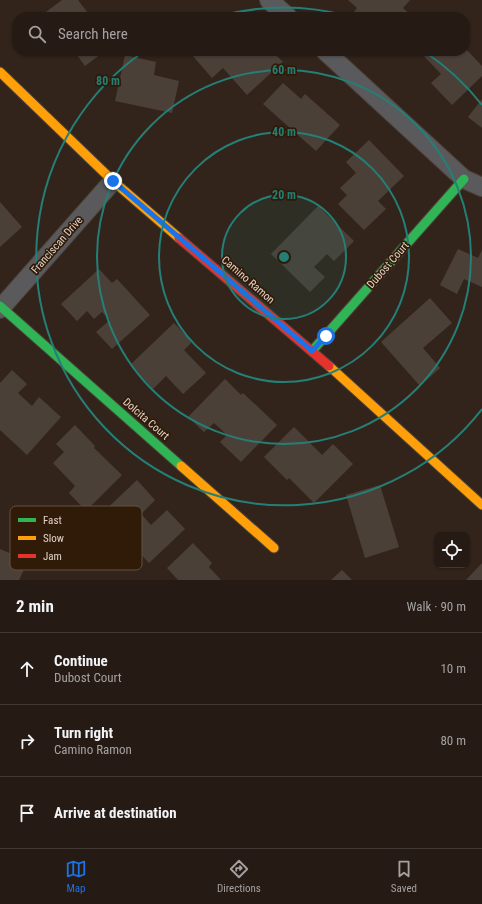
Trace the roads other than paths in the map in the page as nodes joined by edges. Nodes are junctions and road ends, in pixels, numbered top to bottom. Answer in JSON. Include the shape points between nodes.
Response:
{"nodes":[{"id":1,"x":269,"y":0,"type":"edge"},
{"id":2,"x":282,"y":12,"type":"edge"},
{"id":3,"x":330,"y":56,"type":"edge"},
{"id":4,"x":0,"y":72,"type":"edge"},
{"id":5,"x":464,"y":179,"type":"junction"},
{"id":6,"x":113,"y":181,"type":"junction"},
{"id":7,"x":482,"y":187,"type":"edge"},
{"id":8,"x":1,"y":308,"type":"edge"},
{"id":9,"x":312,"y":351,"type":"junction"},
{"id":10,"x":482,"y":505,"type":"edge"},
{"id":11,"x":274,"y":548,"type":"dead end"}],
"edges":[{"from":1,"to":2,"type":"street"},
{"from":3,"to":5,"type":"street"},
{"from":4,"to":6,"type":"street","name":"Camino Ramon"},
{"from":5,"to":7,"type":"street"},
{"from":5,"to":9,"type":"street","name":"Dubost Court"},
{"from":6,"to":8,"type":"street","name":"Franciscan Drive"},
{"from":6,"to":9,"type":"street","name":"Camino Ramon"},
{"from":8,"to":11,"type":"street","name":"Dolcita Court"},
{"from":9,"to":10,"type":"street","name":"Camino Ramon"}]}
